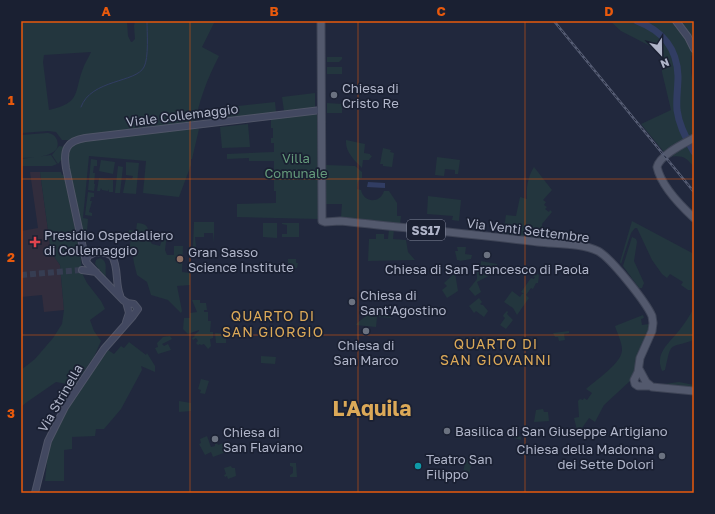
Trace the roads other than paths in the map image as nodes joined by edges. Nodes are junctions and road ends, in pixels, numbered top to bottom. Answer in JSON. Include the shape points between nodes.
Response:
{"nodes":[{"id":1,"x":321,"y":21,"type":"edge"},
{"id":2,"x":676,"y":21,"type":"edge"},
{"id":3,"x":694,"y":49,"type":"edge"},
{"id":4,"x":321,"y":110,"type":"junction"},
{"id":5,"x":694,"y":138,"type":"edge"},
{"id":6,"x":694,"y":218,"type":"edge"},
{"id":7,"x":81,"y":241,"type":"junction"},
{"id":8,"x":97,"y":252,"type":"junction"},
{"id":9,"x":87,"y":263,"type":"junction"},
{"id":10,"x":116,"y":276,"type":"junction"},
{"id":11,"x":104,"y":281,"type":"junction"},
{"id":12,"x":124,"y":300,"type":"junction"},
{"id":13,"x":124,"y":325,"type":"junction"},
{"id":14,"x":694,"y":391,"type":"edge"},
{"id":15,"x":36,"y":493,"type":"edge"}],
"edges":[{"from":1,"to":4,"type":"main road","number":"SS17"},
{"from":2,"to":3,"type":"main road"},
{"from":4,"to":7,"type":"main road","name":"Viale Collemaggio","via":[[78,139],[72,142],[65,154],[66,166]]},
{"from":4,"to":14,"type":"main road","name":"Via Venti Settembre","number":"SS17","via":[[325,216],[340,221],[594,249],[606,256],[619,270],[653,319],[652,331],[640,358],[643,379],[656,388]]},
{"from":5,"to":6,"type":"main road","via":[[669,153],[657,167],[672,193]]},
{"from":7,"to":8,"type":"main road","via":[[87,249]]},
{"from":7,"to":9,"type":"main road"},
{"from":8,"to":9,"type":"main road","via":[[88,256]]},
{"from":8,"to":10,"type":"main road","name":"Via Strinella","via":[[112,256]]},
{"from":9,"to":11,"type":"main road","via":[[82,270],[94,271]]},
{"from":10,"to":11,"type":"main road","via":[[111,282]]},
{"from":10,"to":12,"type":"main road","name":"Via Strinella","via":[[117,287]]},
{"from":11,"to":12,"type":"main road"},
{"from":12,"to":13,"type":"main road","name":"Via Strinella","via":[[129,308]]},
{"from":12,"to":13,"type":"main road","name":"Via Strinella","via":[[134,304],[138,310]]},
{"from":13,"to":15,"type":"main road","name":"Via Strinella","via":[[85,374],[59,418],[47,444]]}]}
